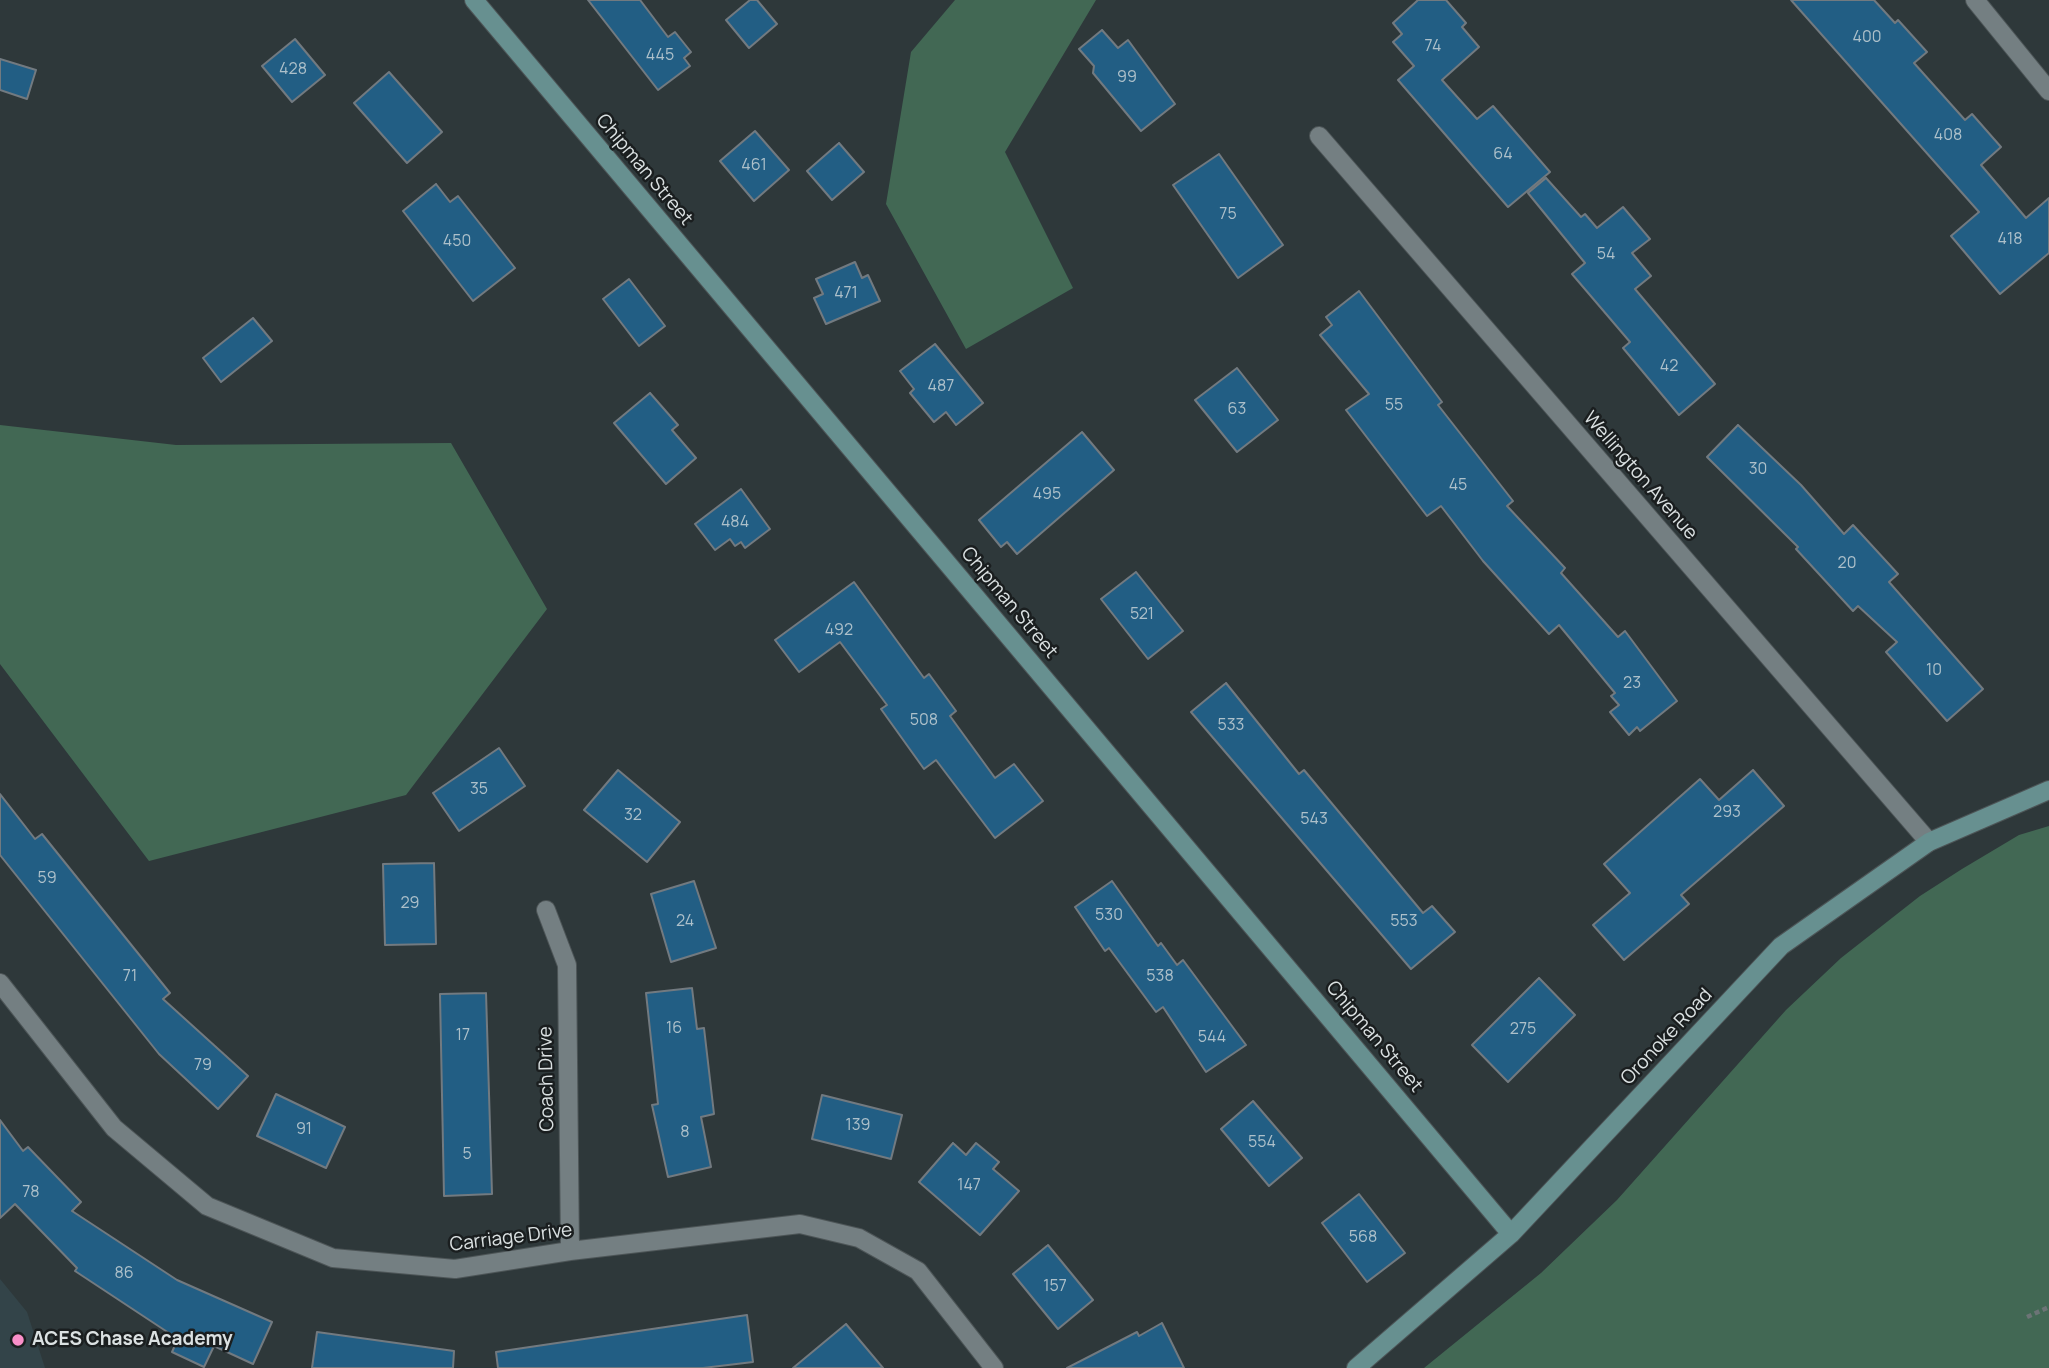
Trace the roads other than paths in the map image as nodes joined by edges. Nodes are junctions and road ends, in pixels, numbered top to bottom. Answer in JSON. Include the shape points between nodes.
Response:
{"nodes":[{"id":1,"x":474,"y":0,"type":"edge"},
{"id":2,"x":1975,"y":0,"type":"edge"},
{"id":3,"x":2049,"y":91,"type":"edge"},
{"id":4,"x":1319,"y":136,"type":"dead end"},
{"id":5,"x":2049,"y":789,"type":"edge"},
{"id":6,"x":1929,"y":842,"type":"junction"},
{"id":7,"x":546,"y":910,"type":"dead end"},
{"id":8,"x":0,"y":983,"type":"edge"},
{"id":9,"x":1511,"y":1234,"type":"junction"},
{"id":10,"x":570,"y":1251,"type":"junction"},
{"id":11,"x":994,"y":1368,"type":"edge"},
{"id":12,"x":1356,"y":1368,"type":"edge"}],
"edges":[{"from":1,"to":9,"type":"street","name":"Chipman Street"},
{"from":2,"to":3,"type":"street"},
{"from":4,"to":6,"type":"street","name":"Wellington Avenue"},
{"from":5,"to":6,"type":"street","name":"Oronoke Road"},
{"from":6,"to":9,"type":"street","name":"Oronoke Road","via":[[1781,946]]},
{"from":7,"to":10,"type":"street","name":"Coach Drive","via":[[567,965]]},
{"from":8,"to":10,"type":"street","name":"Carriage Drive","via":[[114,1128],[207,1206],[333,1258],[455,1269]]},
{"from":9,"to":12,"type":"street","name":"Oronoke Road"},
{"from":10,"to":11,"type":"street","name":"Carriage Drive","via":[[800,1224],[859,1238],[918,1271]]}]}
